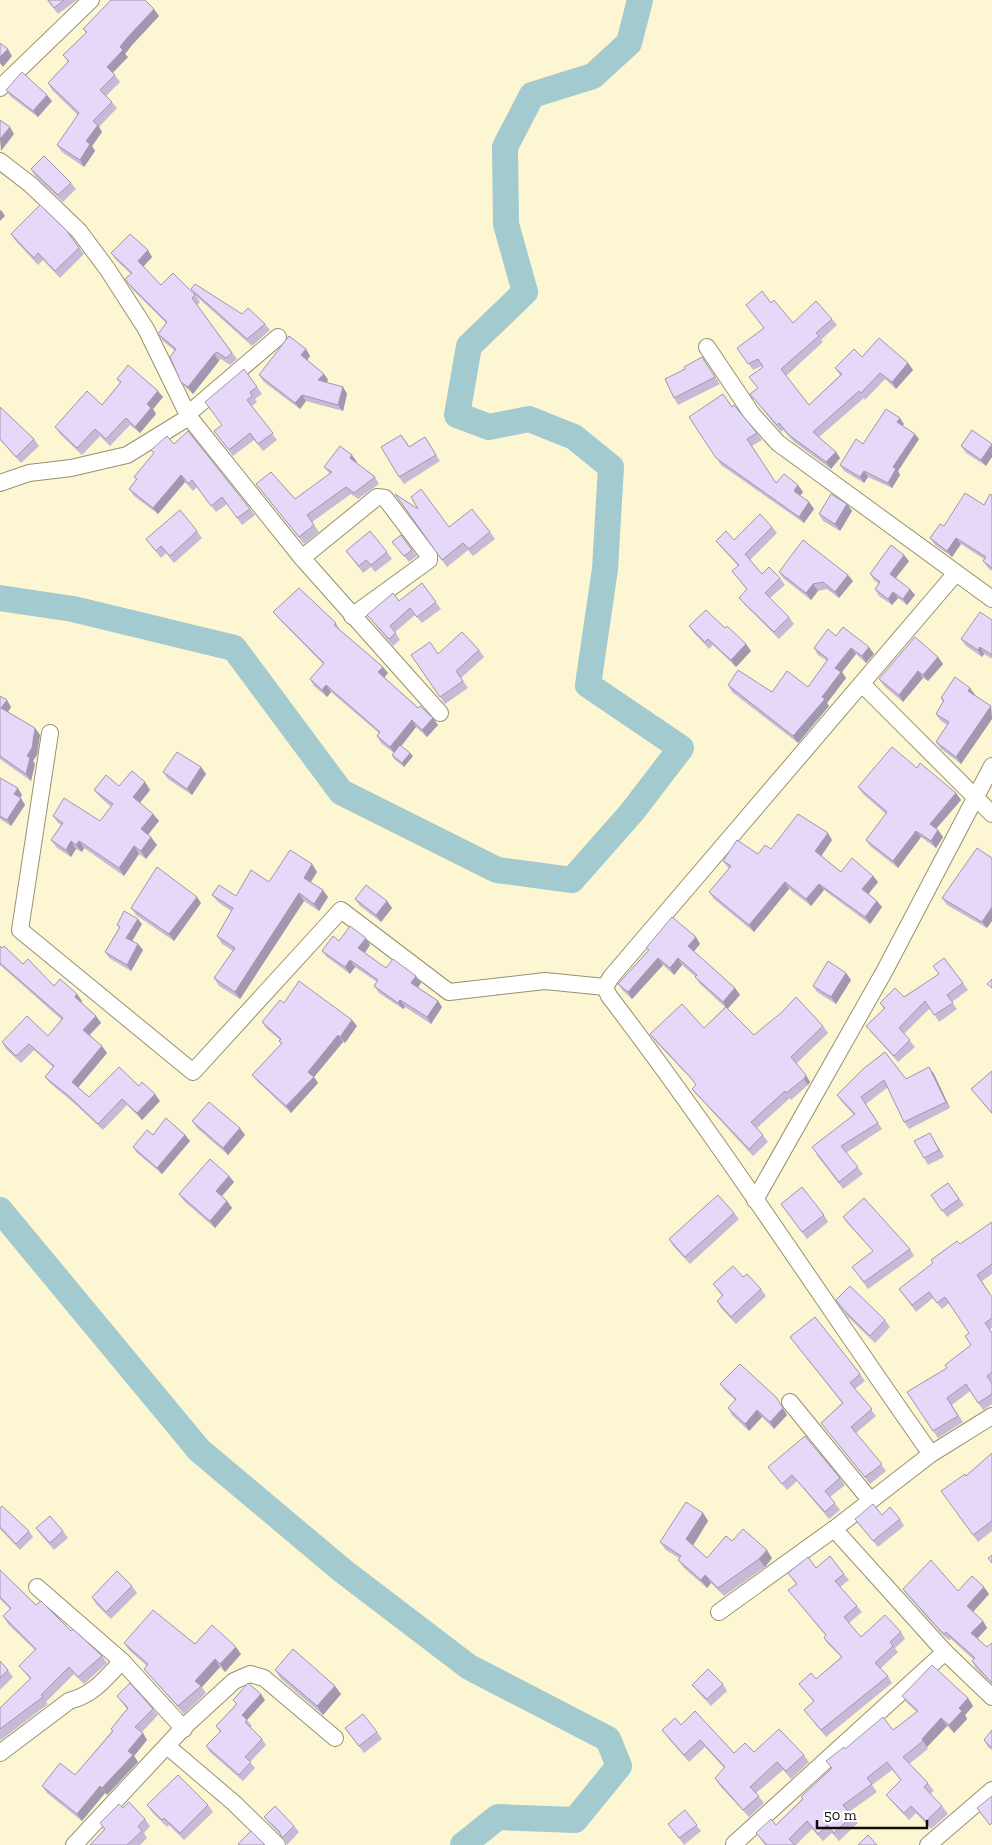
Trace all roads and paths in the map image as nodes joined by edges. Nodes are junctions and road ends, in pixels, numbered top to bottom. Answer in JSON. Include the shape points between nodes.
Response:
{"nodes":[{"id":1,"x":91,"y":0,"type":"edge"},
{"id":2,"x":0,"y":88,"type":"edge"},
{"id":3,"x":0,"y":161,"type":"edge"},
{"id":4,"x":278,"y":337,"type":"dead end"},
{"id":5,"x":706,"y":348,"type":"dead end"},
{"id":6,"x":189,"y":415,"type":"junction"},
{"id":7,"x":0,"y":483,"type":"edge"},
{"id":8,"x":302,"y":558,"type":"junction"},
{"id":9,"x":956,"y":573,"type":"junction"},
{"id":10,"x":992,"y":599,"type":"edge"},
{"id":11,"x":352,"y":616,"type":"junction"},
{"id":12,"x":862,"y":684,"type":"junction"},
{"id":13,"x":440,"y":713,"type":"dead end"},
{"id":14,"x":50,"y":733,"type":"dead end"},
{"id":15,"x":992,"y":766,"type":"edge"},
{"id":16,"x":975,"y":797,"type":"junction"},
{"id":17,"x":992,"y":814,"type":"edge"},
{"id":18,"x":605,"y":987,"type":"junction"},
{"id":19,"x":755,"y":1200,"type":"junction"},
{"id":20,"x":790,"y":1402,"type":"dead end"},
{"id":21,"x":992,"y":1416,"type":"edge"},
{"id":22,"x":931,"y":1454,"type":"junction"},
{"id":23,"x":870,"y":1500,"type":"junction"},
{"id":24,"x":834,"y":1529,"type":"junction"},
{"id":25,"x":37,"y":1587,"type":"dead end"},
{"id":26,"x":719,"y":1612,"type":"dead end"},
{"id":27,"x":945,"y":1652,"type":"junction"},
{"id":28,"x":122,"y":1661,"type":"junction"},
{"id":29,"x":992,"y":1697,"type":"edge"},
{"id":30,"x":184,"y":1729,"type":"junction"},
{"id":31,"x":335,"y":1738,"type":"dead end"},
{"id":32,"x":167,"y":1746,"type":"junction"},
{"id":33,"x":0,"y":1754,"type":"edge"},
{"id":34,"x":992,"y":1790,"type":"edge"},
{"id":35,"x":734,"y":1844,"type":"edge"},
{"id":36,"x":74,"y":1845,"type":"edge"},
{"id":37,"x":277,"y":1845,"type":"edge"},
{"id":38,"x":928,"y":1845,"type":"edge"}],
"edges":[{"from":1,"to":2,"type":"street"},
{"from":3,"to":6,"type":"street","via":[[62,212],[108,270],[146,329]]},
{"from":4,"to":6,"type":"street"},
{"from":5,"to":9,"type":"street","via":[[752,414],[778,444]]},
{"from":6,"to":7,"type":"street","via":[[127,455],[71,468],[29,472]]},
{"from":6,"to":8,"type":"street"},
{"from":8,"to":11,"type":"street"},
{"from":8,"to":11,"type":"street","via":[[375,498],[385,498],[429,560]]},
{"from":9,"to":10,"type":"street"},
{"from":9,"to":12,"type":"street"},
{"from":11,"to":13,"type":"street"},
{"from":12,"to":16,"type":"street"},
{"from":12,"to":18,"type":"street"},
{"from":14,"to":18,"type":"street","via":[[20,930],[193,1072],[341,910],[449,992],[545,981]]},
{"from":15,"to":16,"type":"street"},
{"from":16,"to":17,"type":"street"},
{"from":16,"to":19,"type":"street","via":[[884,972]]},
{"from":18,"to":19,"type":"street"},
{"from":19,"to":22,"type":"street"},
{"from":20,"to":23,"type":"street"},
{"from":21,"to":22,"type":"street"},
{"from":22,"to":23,"type":"street"},
{"from":23,"to":24,"type":"street"},
{"from":24,"to":26,"type":"street"},
{"from":24,"to":27,"type":"street"},
{"from":25,"to":28,"type":"street"},
{"from":27,"to":29,"type":"street"},
{"from":27,"to":35,"type":"street"},
{"from":28,"to":30,"type":"street"},
{"from":28,"to":33,"type":"street","via":[[95,1690],[82,1698],[68,1701]]},
{"from":30,"to":31,"type":"street","via":[[234,1681],[250,1674],[264,1678]]},
{"from":30,"to":32,"type":"street"},
{"from":32,"to":36,"type":"street"},
{"from":32,"to":37,"type":"street"},
{"from":34,"to":38,"type":"street"}]}
